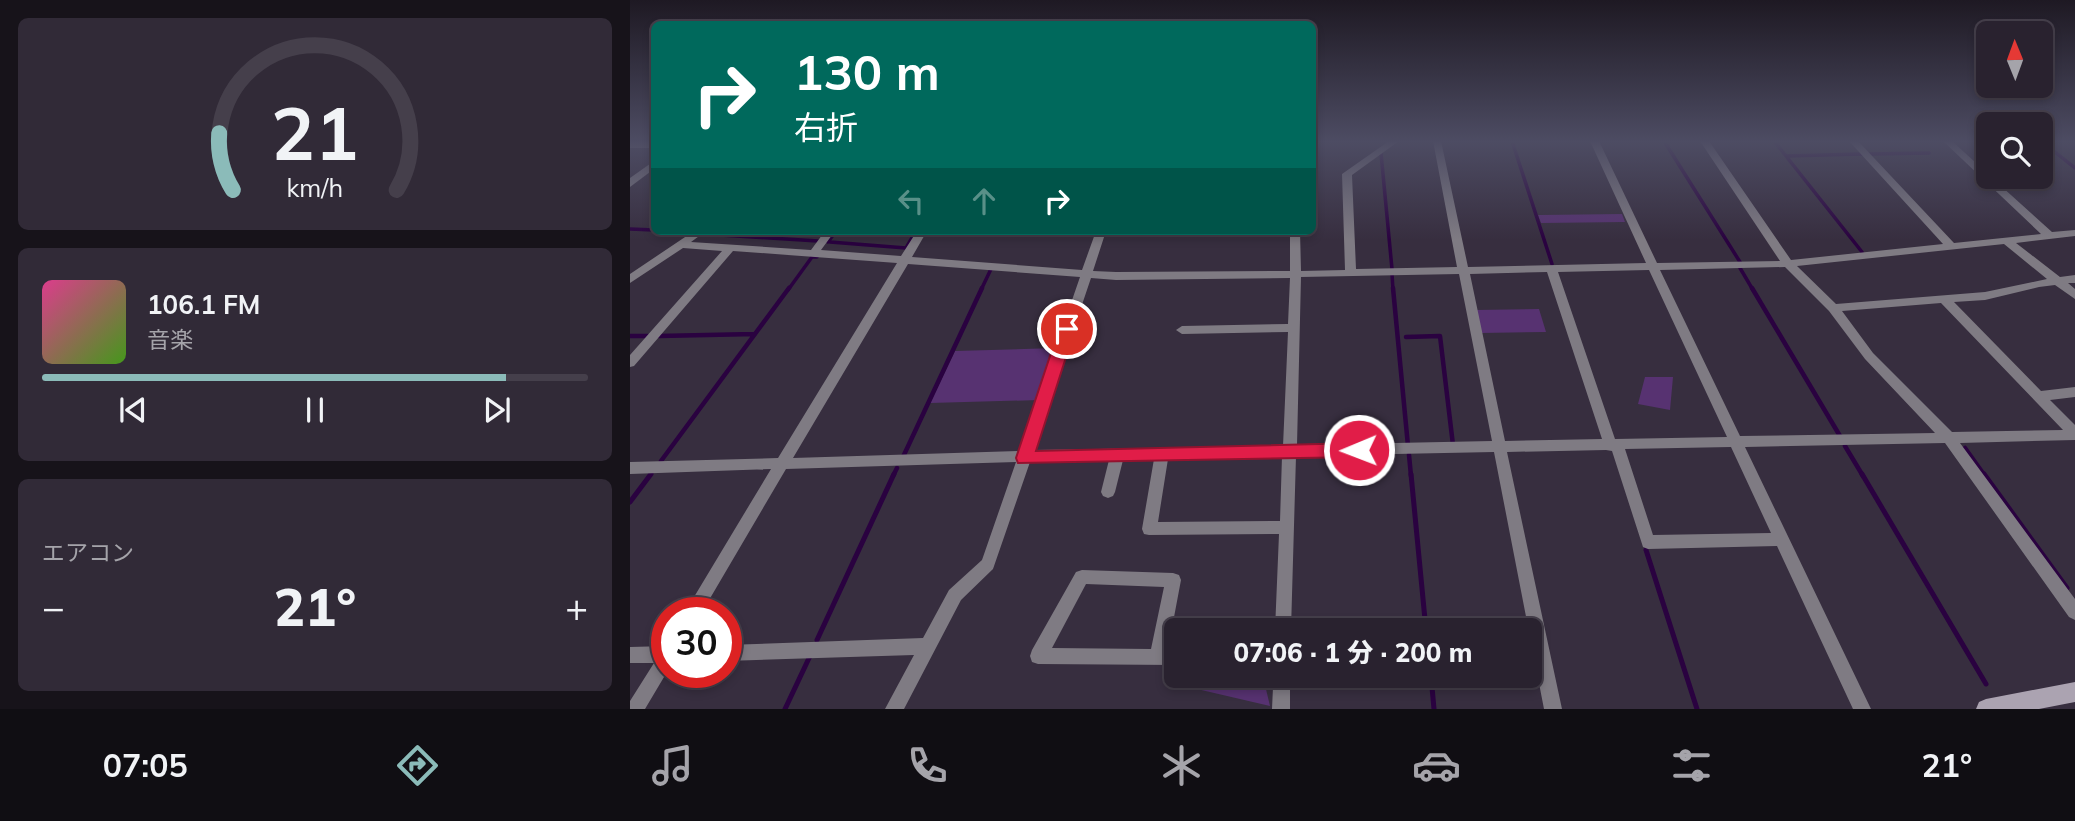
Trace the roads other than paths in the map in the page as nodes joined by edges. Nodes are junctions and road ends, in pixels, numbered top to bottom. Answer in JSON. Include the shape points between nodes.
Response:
{"nodes":[{"id":1,"x":1347,"y":174,"type":"edge"},
{"id":2,"x":1444,"y":174,"type":"edge"},
{"id":3,"x":1609,"y":174,"type":"edge"},
{"id":4,"x":1727,"y":174,"type":"edge"},
{"id":5,"x":1884,"y":174,"type":"edge"},
{"id":6,"x":1983,"y":174,"type":"edge"},
{"id":7,"x":2075,"y":233,"type":"edge"},
{"id":8,"x":696,"y":235,"type":"edge"},
{"id":9,"x":827,"y":235,"type":"edge"},
{"id":10,"x":920,"y":235,"type":"edge"},
{"id":11,"x":1100,"y":235,"type":"edge"},
{"id":12,"x":1295,"y":235,"type":"edge"},
{"id":13,"x":2050,"y":236,"type":"junction"},
{"id":14,"x":2006,"y":240,"type":"junction"},
{"id":15,"x":682,"y":245,"type":"junction"},
{"id":16,"x":1952,"y":247,"type":"junction"},
{"id":17,"x":730,"y":248,"type":"junction"},
{"id":18,"x":814,"y":253,"type":"junction"},
{"id":19,"x":905,"y":260,"type":"junction"},
{"id":20,"x":1788,"y":264,"type":"junction"},
{"id":21,"x":1652,"y":267,"type":"junction"},
{"id":22,"x":1551,"y":269,"type":"junction"},
{"id":23,"x":1464,"y":271,"type":"junction"},
{"id":24,"x":1087,"y":273,"type":"junction"},
{"id":25,"x":1351,"y":273,"type":"junction"},
{"id":26,"x":1296,"y":274,"type":"junction"},
{"id":27,"x":630,"y":279,"type":"edge"},
{"id":28,"x":2075,"y":279,"type":"edge"},
{"id":29,"x":2056,"y":280,"type":"junction"},
{"id":30,"x":2075,"y":295,"type":"edge"},
{"id":31,"x":1945,"y":300,"type":"junction"},
{"id":32,"x":1833,"y":308,"type":"junction"},
{"id":33,"x":1294,"y":328,"type":"junction"},
{"id":34,"x":1182,"y":330,"type":"dead end"},
{"id":35,"x":630,"y":363,"type":"edge"},
{"id":36,"x":2075,"y":392,"type":"edge"},
{"id":37,"x":2039,"y":396,"type":"junction"},
{"id":38,"x":2075,"y":435,"type":"edge"},
{"id":39,"x":1950,"y":439,"type":"junction"},
{"id":40,"x":1736,"y":443,"type":"junction"},
{"id":41,"x":1614,"y":445,"type":"junction"},
{"id":42,"x":1501,"y":448,"type":"junction"},
{"id":43,"x":1290,"y":451,"type":"junction"},
{"id":44,"x":1162,"y":454,"type":"junction"},
{"id":45,"x":1117,"y":455,"type":"junction"},
{"id":46,"x":1025,"y":458,"type":"junction"},
{"id":47,"x":781,"y":464,"type":"junction"},
{"id":48,"x":630,"y":468,"type":"edge"},
{"id":49,"x":1108,"y":492,"type":"dead end"},
{"id":50,"x":1285,"y":527,"type":"junction"},
{"id":51,"x":1781,"y":539,"type":"junction"},
{"id":52,"x":702,"y":597,"type":"edge"},
{"id":53,"x":2075,"y":612,"type":"edge"},
{"id":54,"x":1283,"y":618,"type":"edge"},
{"id":55,"x":927,"y":646,"type":"junction"},
{"id":56,"x":742,"y":652,"type":"edge"},
{"id":57,"x":630,"y":656,"type":"edge"},
{"id":58,"x":651,"y":656,"type":"edge"},
{"id":59,"x":1158,"y":657,"type":"junction"},
{"id":60,"x":1164,"y":657,"type":"edge"},
{"id":61,"x":651,"y":682,"type":"edge"},
{"id":62,"x":1282,"y":688,"type":"edge"},
{"id":63,"x":2075,"y":692,"type":"edge"},
{"id":64,"x":635,"y":709,"type":"edge"},
{"id":65,"x":894,"y":709,"type":"edge"},
{"id":66,"x":1281,"y":709,"type":"edge"},
{"id":67,"x":1553,"y":709,"type":"edge"},
{"id":68,"x":1862,"y":709,"type":"edge"},
{"id":69,"x":1986,"y":709,"type":"edge"}],
"edges":[{"from":1,"to":25,"type":"street"},
{"from":2,"to":23,"type":"street"},
{"from":3,"to":21,"type":"street"},
{"from":4,"to":20,"type":"street"},
{"from":5,"to":16,"type":"street"},
{"from":6,"to":13,"type":"street"},
{"from":7,"to":13,"type":"street"},
{"from":8,"to":15,"type":"street"},
{"from":9,"to":18,"type":"street"},
{"from":10,"to":19,"type":"street"},
{"from":11,"to":24,"type":"street"},
{"from":12,"to":26,"type":"street"},
{"from":13,"to":14,"type":"street"},
{"from":14,"to":16,"type":"street"},
{"from":14,"to":29,"type":"street"},
{"from":15,"to":17,"type":"street"},
{"from":15,"to":27,"type":"street"},
{"from":16,"to":20,"type":"street"},
{"from":17,"to":18,"type":"street"},
{"from":17,"to":35,"type":"street"},
{"from":18,"to":19,"type":"street"},
{"from":19,"to":24,"type":"street"},
{"from":19,"to":47,"type":"street"},
{"from":20,"to":21,"type":"street"},
{"from":20,"to":32,"type":"street"},
{"from":21,"to":22,"type":"street"},
{"from":21,"to":40,"type":"street"},
{"from":22,"to":23,"type":"street"},
{"from":22,"to":41,"type":"street"},
{"from":23,"to":25,"type":"street"},
{"from":23,"to":42,"type":"street"},
{"from":24,"to":26,"type":"street","via":[[1150,277]]},
{"from":24,"to":46,"type":"street"},
{"from":25,"to":26,"type":"street"},
{"from":26,"to":33,"type":"street"},
{"from":28,"to":29,"type":"street"},
{"from":29,"to":30,"type":"street"},
{"from":29,"to":31,"type":"street"},
{"from":31,"to":32,"type":"street"},
{"from":31,"to":37,"type":"street"},
{"from":32,"to":39,"type":"street","via":[[1869,356]]},
{"from":33,"to":34,"type":"street"},
{"from":33,"to":43,"type":"street"},
{"from":36,"to":37,"type":"street"},
{"from":37,"to":38,"type":"street"},
{"from":38,"to":39,"type":"street"},
{"from":39,"to":40,"type":"street"},
{"from":39,"to":53,"type":"street"},
{"from":40,"to":41,"type":"street"},
{"from":40,"to":51,"type":"street"},
{"from":41,"to":42,"type":"street"},
{"from":41,"to":51,"type":"street","via":[[1648,542]]},
{"from":42,"to":43,"type":"street"},
{"from":42,"to":67,"type":"street"},
{"from":43,"to":44,"type":"street"},
{"from":43,"to":50,"type":"street"},
{"from":44,"to":45,"type":"street"},
{"from":44,"to":50,"type":"street","via":[[1149,529]]},
{"from":45,"to":46,"type":"street"},
{"from":45,"to":49,"type":"street"},
{"from":46,"to":47,"type":"street"},
{"from":46,"to":55,"type":"street","via":[[988,564],[960,587]]},
{"from":47,"to":48,"type":"street"},
{"from":47,"to":52,"type":"street"},
{"from":50,"to":54,"type":"street"},
{"from":51,"to":68,"type":"street"},
{"from":55,"to":56,"type":"street"},
{"from":55,"to":65,"type":"street"},
{"from":57,"to":58,"type":"street"},
{"from":59,"to":59,"type":"street","via":[[1173,580],[1082,577],[1038,656]]},
{"from":59,"to":60,"type":"street"},
{"from":61,"to":64,"type":"street"},
{"from":62,"to":66,"type":"street"},
{"from":63,"to":69,"type":"main road"}]}
